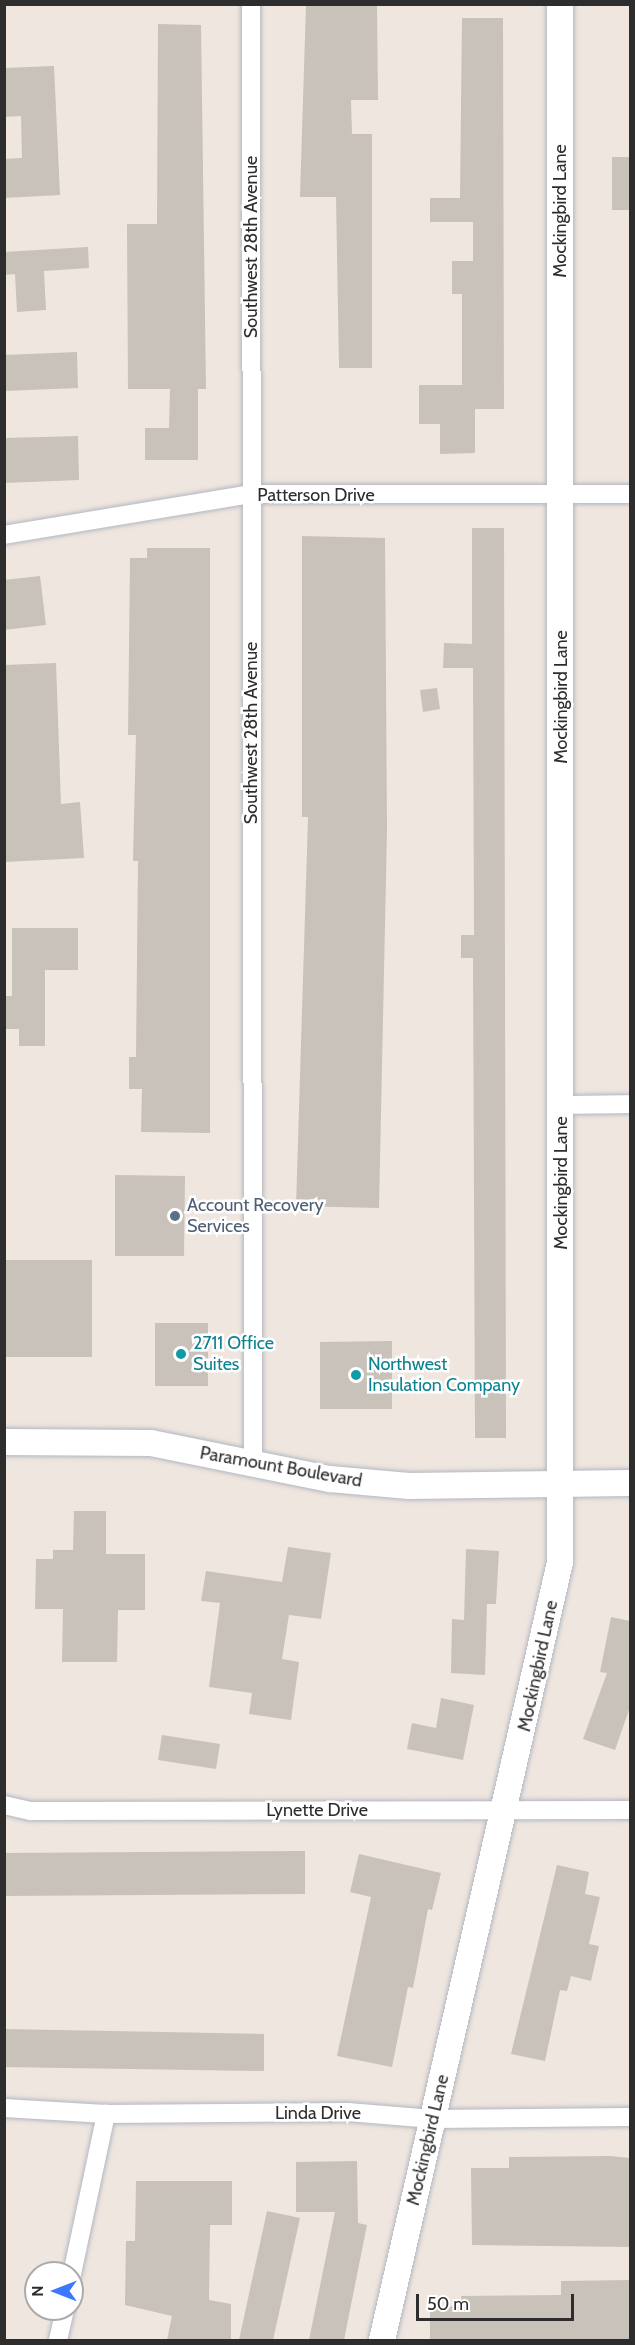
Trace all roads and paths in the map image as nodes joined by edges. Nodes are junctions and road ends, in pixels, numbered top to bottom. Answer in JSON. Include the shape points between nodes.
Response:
{"nodes":[{"id":1,"x":251,"y":4,"type":"edge"},
{"id":2,"x":560,"y":4,"type":"edge"},
{"id":3,"x":251,"y":494,"type":"junction"},
{"id":4,"x":630,"y":494,"type":"edge"},
{"id":5,"x":560,"y":495,"type":"junction"},
{"id":6,"x":4,"y":536,"type":"edge"},
{"id":7,"x":630,"y":1104,"type":"edge"},
{"id":8,"x":561,"y":1105,"type":"junction"},
{"id":9,"x":4,"y":1442,"type":"edge"},
{"id":10,"x":252,"y":1462,"type":"junction"},
{"id":11,"x":630,"y":1483,"type":"edge"},
{"id":12,"x":561,"y":1484,"type":"junction"},
{"id":13,"x":4,"y":1805,"type":"edge"},
{"id":14,"x":630,"y":1809,"type":"edge"},
{"id":15,"x":508,"y":1810,"type":"junction"},
{"id":16,"x":4,"y":2108,"type":"edge"},
{"id":17,"x":106,"y":2114,"type":"junction"},
{"id":18,"x":630,"y":2117,"type":"edge"},
{"id":19,"x":433,"y":2119,"type":"junction"},
{"id":20,"x":75,"y":2261,"type":"edge"},
{"id":21,"x":62,"y":2321,"type":"edge"},
{"id":22,"x":58,"y":2340,"type":"edge"},
{"id":23,"x":382,"y":2340,"type":"edge"}],
"edges":[{"from":1,"to":3,"type":"street","name":"Southwest 28th Avenue"},
{"from":2,"to":5,"type":"main road","name":"Mockingbird Lane"},
{"from":3,"to":5,"type":"street","name":"Patterson Drive"},
{"from":3,"to":6,"type":"street","name":"Patterson Drive"},
{"from":3,"to":10,"type":"street","name":"Southwest 28th Avenue"},
{"from":4,"to":5,"type":"street","name":"Patterson Drive"},
{"from":5,"to":8,"type":"main road","name":"Mockingbird Lane"},
{"from":7,"to":8,"type":"street"},
{"from":8,"to":12,"type":"main road","name":"Mockingbird Lane"},
{"from":9,"to":10,"type":"main road","name":"Paramount Boulevard","via":[[151,1443]]},
{"from":10,"to":12,"type":"main road","name":"Paramount Boulevard","via":[[330,1479],[409,1486]]},
{"from":11,"to":12,"type":"main road","name":"Paramount Boulevard"},
{"from":12,"to":15,"type":"main road","name":"Mockingbird Lane","via":[[560,1562]]},
{"from":13,"to":15,"type":"street","name":"Lynette Drive","via":[[31,1811]]},
{"from":14,"to":15,"type":"street","name":"Lynette Drive"},
{"from":15,"to":19,"type":"main road","name":"Mockingbird Lane"},
{"from":16,"to":17,"type":"street","name":"Linda Drive"},
{"from":17,"to":19,"type":"street","name":"Linda Drive","via":[[348,2112]]},
{"from":17,"to":20,"type":"street"},
{"from":18,"to":19,"type":"street","name":"Linda Drive"},
{"from":19,"to":23,"type":"main road","name":"Mockingbird Lane"},
{"from":21,"to":22,"type":"street"}]}
